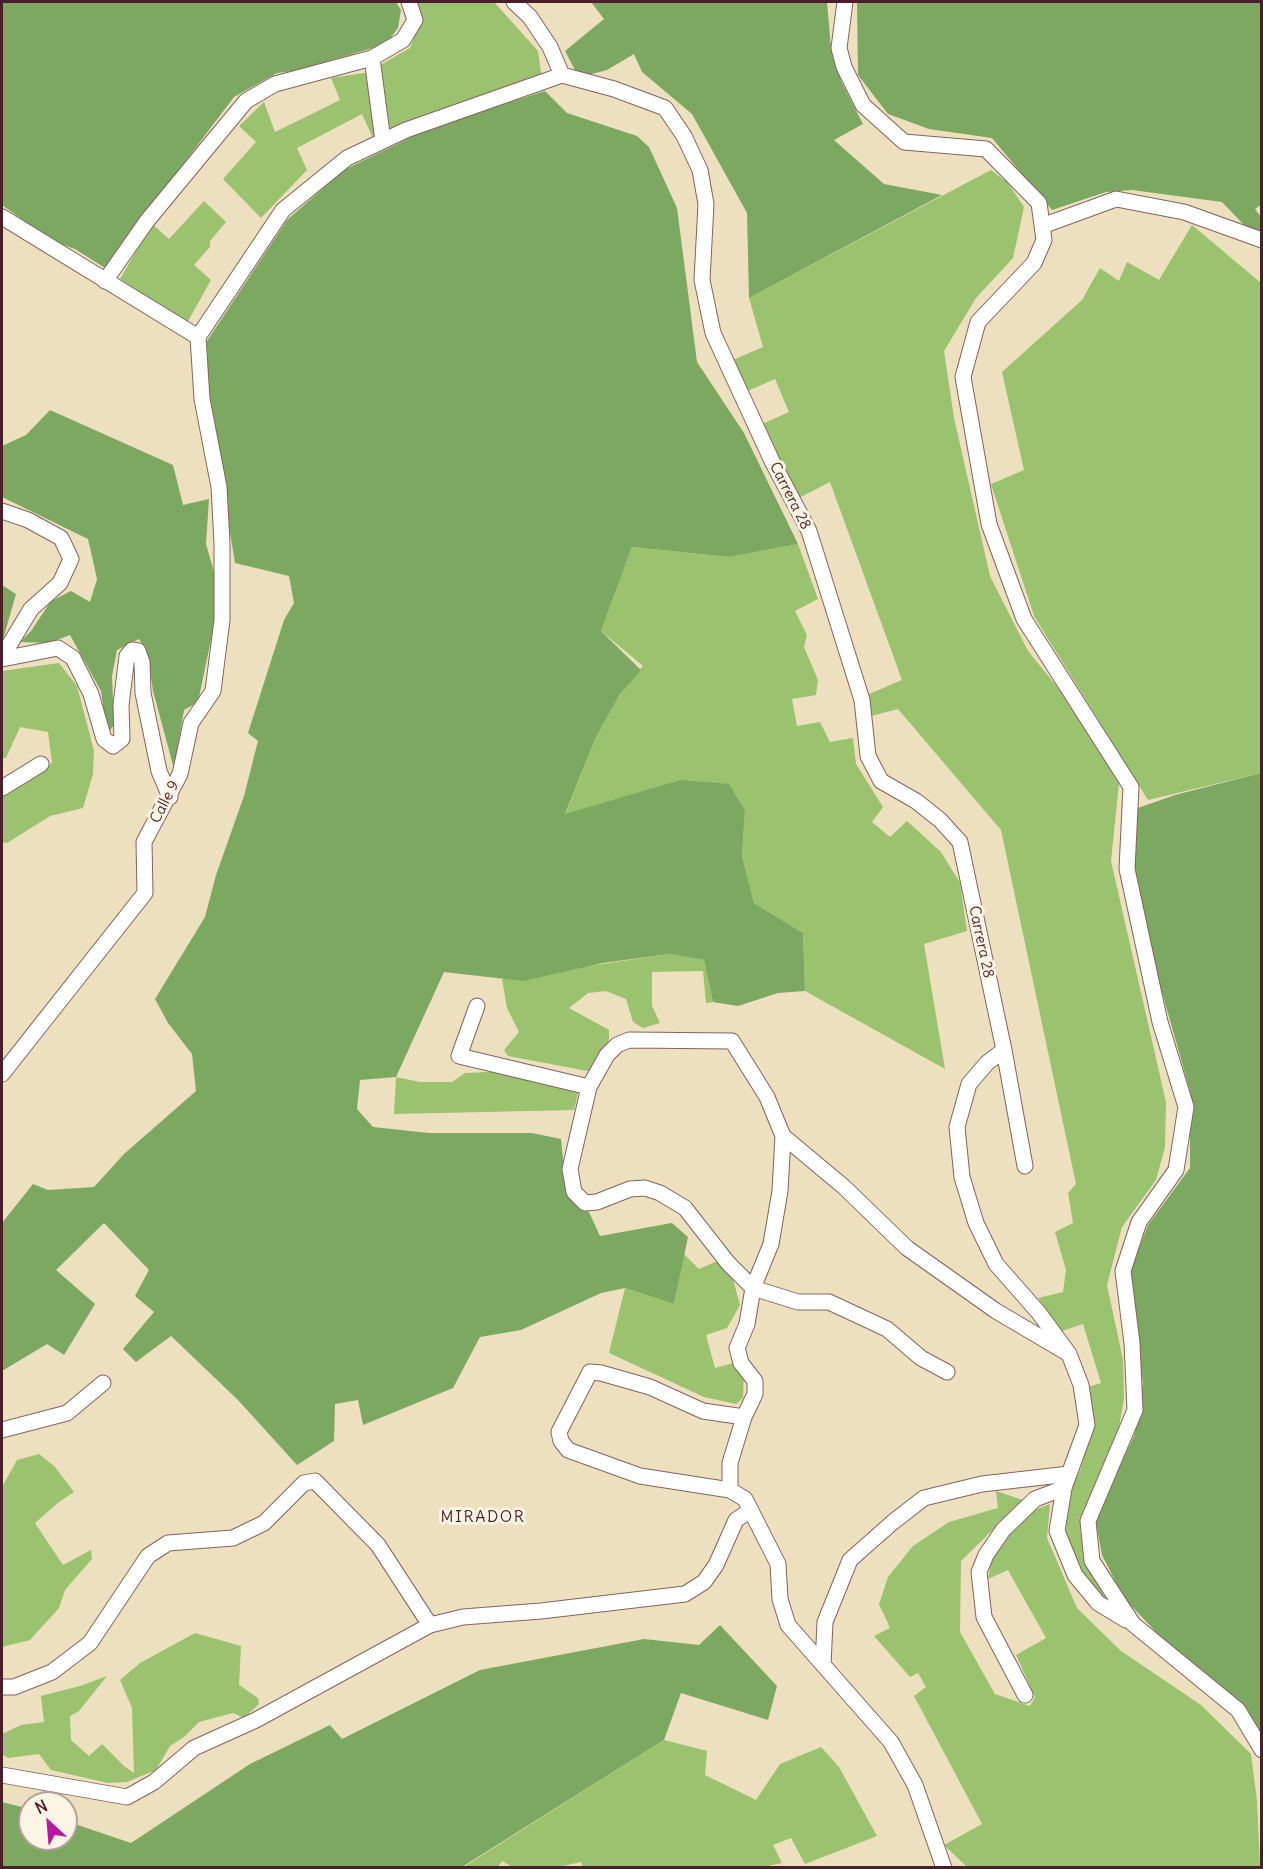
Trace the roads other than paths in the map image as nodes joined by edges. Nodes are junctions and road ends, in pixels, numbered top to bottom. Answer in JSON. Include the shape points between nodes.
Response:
{"nodes":[{"id":1,"x":409,"y":2,"type":"edge"},
{"id":2,"x":514,"y":2,"type":"edge"},
{"id":3,"x":845,"y":2,"type":"edge"},
{"id":4,"x":372,"y":58,"type":"junction"},
{"id":5,"x":562,"y":75,"type":"junction"},
{"id":6,"x":383,"y":141,"type":"junction"},
{"id":7,"x":2,"y":217,"type":"edge"},
{"id":8,"x":1042,"y":226,"type":"junction"},
{"id":9,"x":1262,"y":240,"type":"edge"},
{"id":10,"x":105,"y":280,"type":"junction"},
{"id":11,"x":198,"y":337,"type":"junction"},
{"id":12,"x":2,"y":511,"type":"edge"},
{"id":13,"x":2,"y":658,"type":"edge"},
{"id":14,"x":41,"y":764,"type":"dead end"},
{"id":15,"x":2,"y":788,"type":"edge"},
{"id":16,"x":170,"y":797,"type":"junction"},
{"id":17,"x":477,"y":1006,"type":"dead end"},
{"id":18,"x":1004,"y":1050,"type":"junction"},
{"id":19,"x":2,"y":1074,"type":"edge"},
{"id":20,"x":589,"y":1088,"type":"junction"},
{"id":21,"x":783,"y":1136,"type":"junction"},
{"id":22,"x":1025,"y":1166,"type":"dead end"},
{"id":23,"x":753,"y":1288,"type":"junction"},
{"id":24,"x":1069,"y":1354,"type":"junction"},
{"id":25,"x":946,"y":1372,"type":"dead end"},
{"id":26,"x":103,"y":1383,"type":"dead end"},
{"id":27,"x":744,"y":1417,"type":"junction"},
{"id":28,"x":2,"y":1430,"type":"edge"},
{"id":29,"x":1066,"y":1481,"type":"junction"},
{"id":30,"x":730,"y":1491,"type":"junction"},
{"id":31,"x":751,"y":1510,"type":"junction"},
{"id":32,"x":1132,"y":1624,"type":"junction"},
{"id":33,"x":430,"y":1625,"type":"junction"},
{"id":34,"x":823,"y":1665,"type":"junction"},
{"id":35,"x":2,"y":1687,"type":"edge"},
{"id":36,"x":1025,"y":1695,"type":"dead end"},
{"id":37,"x":1262,"y":1750,"type":"edge"},
{"id":38,"x":2,"y":1775,"type":"edge"},
{"id":39,"x":944,"y":1868,"type":"edge"}],
"edges":[{"from":1,"to":4,"type":"street","via":[[415,20],[403,40]]},
{"from":2,"to":5,"type":"street","via":[[537,27]]},
{"from":3,"to":8,"type":"street","via":[[839,48],[863,105],[904,142],[986,149],[1039,203]]},
{"from":4,"to":6,"type":"street"},
{"from":4,"to":10,"type":"street","via":[[275,84],[246,101],[147,221]]},
{"from":5,"to":6,"type":"street"},
{"from":5,"to":18,"type":"street","name":"Carrera 28","via":[[665,108],[700,170],[706,204],[702,280],[713,333],[809,531],[862,700],[868,756],[881,781],[916,801],[960,842]]},
{"from":6,"to":11,"type":"street","via":[[347,158],[283,210]]},
{"from":7,"to":10,"type":"street"},
{"from":8,"to":9,"type":"street","via":[[1116,199],[1184,212]]},
{"from":8,"to":32,"type":"street","via":[[1044,240],[1034,263],[978,322],[963,377],[989,524],[1024,619],[1131,787],[1127,869],[1160,1022],[1186,1107],[1176,1170],[1139,1222],[1123,1271],[1135,1410],[1088,1521],[1092,1561]]},
{"from":10,"to":11,"type":"street"},
{"from":11,"to":16,"type":"street","name":"Calle 9","via":[[202,399],[219,488],[222,620],[213,691],[191,723],[180,774]]},
{"from":12,"to":13,"type":"street","via":[[61,538],[71,559],[60,583],[32,609]]},
{"from":13,"to":16,"type":"street","via":[[58,648],[73,658],[91,694],[104,739],[113,746],[122,739],[121,705],[127,656],[132,650],[138,651],[159,771]]},
{"from":14,"to":15,"type":"street"},
{"from":16,"to":19,"type":"street","name":"Calle 9","via":[[144,842],[145,893]]},
{"from":17,"to":20,"type":"street","via":[[459,1056]]},
{"from":18,"to":22,"type":"street","name":"Carrera 28"},
{"from":18,"to":24,"type":"street","via":[[969,1084],[957,1127],[962,1177],[976,1223],[996,1264]]},
{"from":20,"to":21,"type":"street","via":[[608,1055],[629,1040],[732,1041],[767,1097]]},
{"from":20,"to":23,"type":"street","via":[[570,1169],[574,1192],[585,1203],[630,1189],[660,1193],[685,1208]]},
{"from":21,"to":23,"type":"street","via":[[780,1191],[771,1244]]},
{"from":21,"to":24,"type":"street","via":[[844,1187],[907,1248],[996,1311]]},
{"from":23,"to":25,"type":"street","via":[[798,1302],[817,1300],[838,1306],[886,1329],[921,1358]]},
{"from":23,"to":27,"type":"street","via":[[747,1324],[737,1347],[741,1363],[755,1381],[756,1394]]},
{"from":24,"to":29,"type":"street","via":[[1081,1385],[1087,1425]]},
{"from":26,"to":28,"type":"street","via":[[67,1413]]},
{"from":27,"to":30,"type":"street","via":[[730,1462]]},
{"from":27,"to":30,"type":"street","via":[[703,1411],[650,1388],[590,1372],[560,1432],[568,1450],[640,1476]]},
{"from":29,"to":32,"type":"street","via":[[1057,1532],[1075,1575],[1098,1603]]},
{"from":29,"to":34,"type":"street","via":[[982,1484],[924,1498],[892,1522],[850,1560],[825,1622]]},
{"from":29,"to":36,"type":"street","via":[[1035,1499],[1003,1530],[979,1572],[984,1617]]},
{"from":30,"to":31,"type":"street","via":[[745,1499]]},
{"from":31,"to":33,"type":"street","via":[[736,1520],[716,1566],[704,1582],[685,1594],[463,1617]]},
{"from":31,"to":34,"type":"street","via":[[778,1564],[780,1599],[788,1624]]},
{"from":32,"to":37,"type":"street","via":[[1238,1710]]},
{"from":33,"to":35,"type":"street","via":[[378,1545],[315,1481],[304,1483],[264,1524],[233,1539],[168,1543],[148,1556],[90,1643],[52,1672],[14,1687]]},
{"from":33,"to":38,"type":"street","via":[[266,1715],[195,1748],[154,1782],[127,1797]]},
{"from":34,"to":39,"type":"street","via":[[891,1742],[915,1785]]}]}
